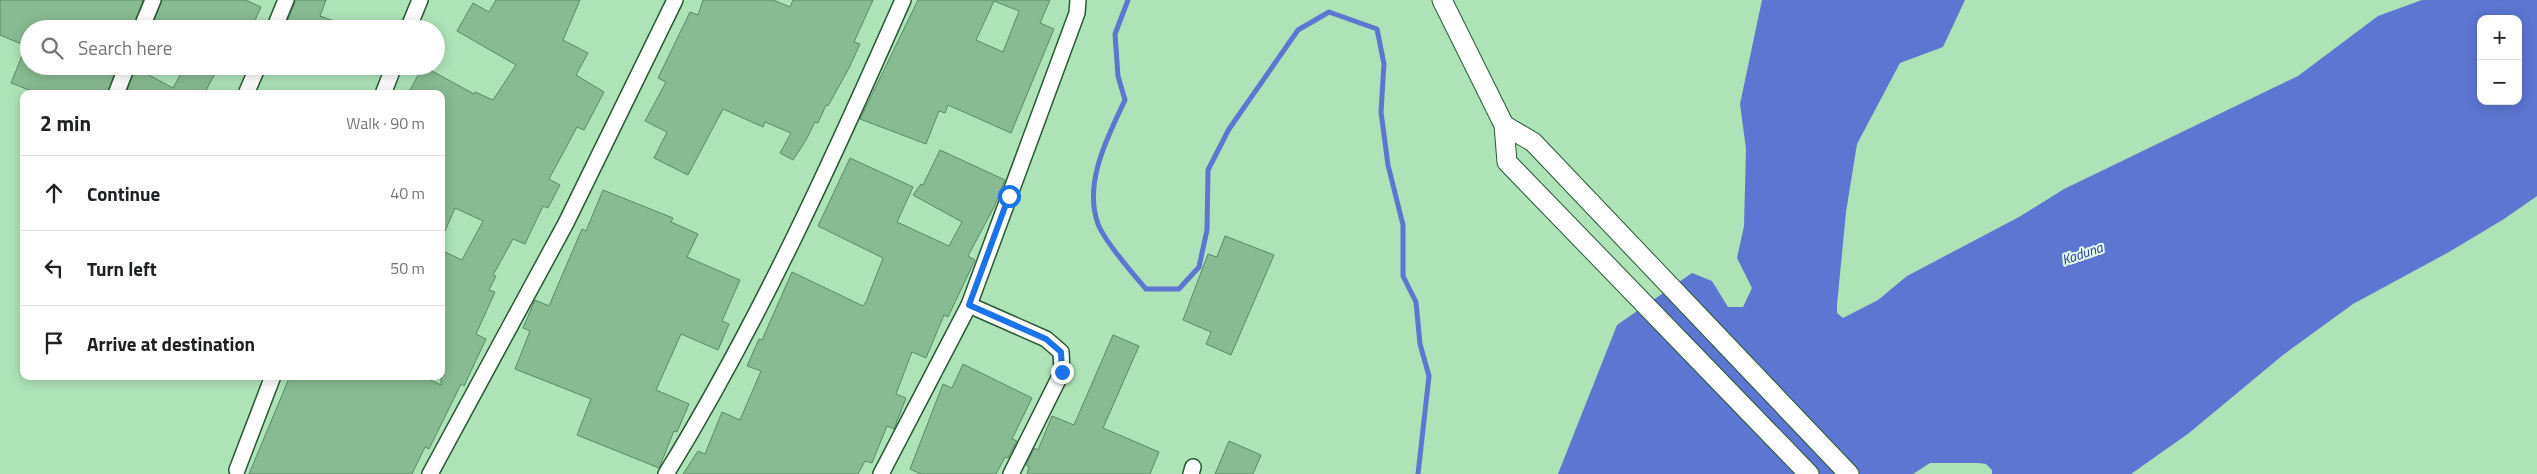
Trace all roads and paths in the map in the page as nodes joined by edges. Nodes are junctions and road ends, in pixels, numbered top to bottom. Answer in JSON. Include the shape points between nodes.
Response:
{"nodes":[{"id":1,"x":152,"y":0,"type":"edge"},
{"id":2,"x":286,"y":0,"type":"edge"},
{"id":3,"x":420,"y":0,"type":"edge"},
{"id":4,"x":676,"y":0,"type":"edge"},
{"id":5,"x":903,"y":0,"type":"edge"},
{"id":6,"x":1078,"y":0,"type":"edge"},
{"id":7,"x":1442,"y":0,"type":"edge"},
{"id":8,"x":144,"y":20,"type":"edge"},
{"id":9,"x":278,"y":20,"type":"edge"},
{"id":10,"x":412,"y":20,"type":"edge"},
{"id":11,"x":123,"y":75,"type":"edge"},
{"id":12,"x":254,"y":75,"type":"edge"},
{"id":13,"x":390,"y":75,"type":"edge"},
{"id":14,"x":118,"y":90,"type":"edge"},
{"id":15,"x":248,"y":90,"type":"edge"},
{"id":16,"x":385,"y":90,"type":"edge"},
{"id":17,"x":1504,"y":125,"type":"junction"},
{"id":18,"x":969,"y":305,"type":"junction"},
{"id":19,"x":271,"y":380,"type":"edge"},
{"id":20,"x":237,"y":470,"type":"dead end"},
{"id":21,"x":430,"y":474,"type":"edge"},
{"id":22,"x":666,"y":474,"type":"edge"},
{"id":23,"x":881,"y":474,"type":"edge"},
{"id":24,"x":1011,"y":474,"type":"edge"},
{"id":25,"x":1809,"y":474,"type":"edge"},
{"id":26,"x":1849,"y":474,"type":"edge"}],
"edges":[{"from":1,"to":8,"type":"street"},
{"from":2,"to":9,"type":"street"},
{"from":3,"to":10,"type":"street"},
{"from":4,"to":21,"type":"street","via":[[566,223]]},
{"from":5,"to":22,"type":"street","via":[[791,242],[712,400]]},
{"from":6,"to":18,"type":"street","via":[[1077,14]]},
{"from":7,"to":17,"type":"street"},
{"from":11,"to":14,"type":"street"},
{"from":12,"to":15,"type":"street"},
{"from":13,"to":16,"type":"street"},
{"from":17,"to":25,"type":"street","via":[[1507,162]]},
{"from":17,"to":26,"type":"street","via":[[1533,142]]},
{"from":18,"to":23,"type":"street"},
{"from":18,"to":24,"type":"street","via":[[1046,339],[1061,352],[1062,372]]},
{"from":19,"to":20,"type":"street"}]}
